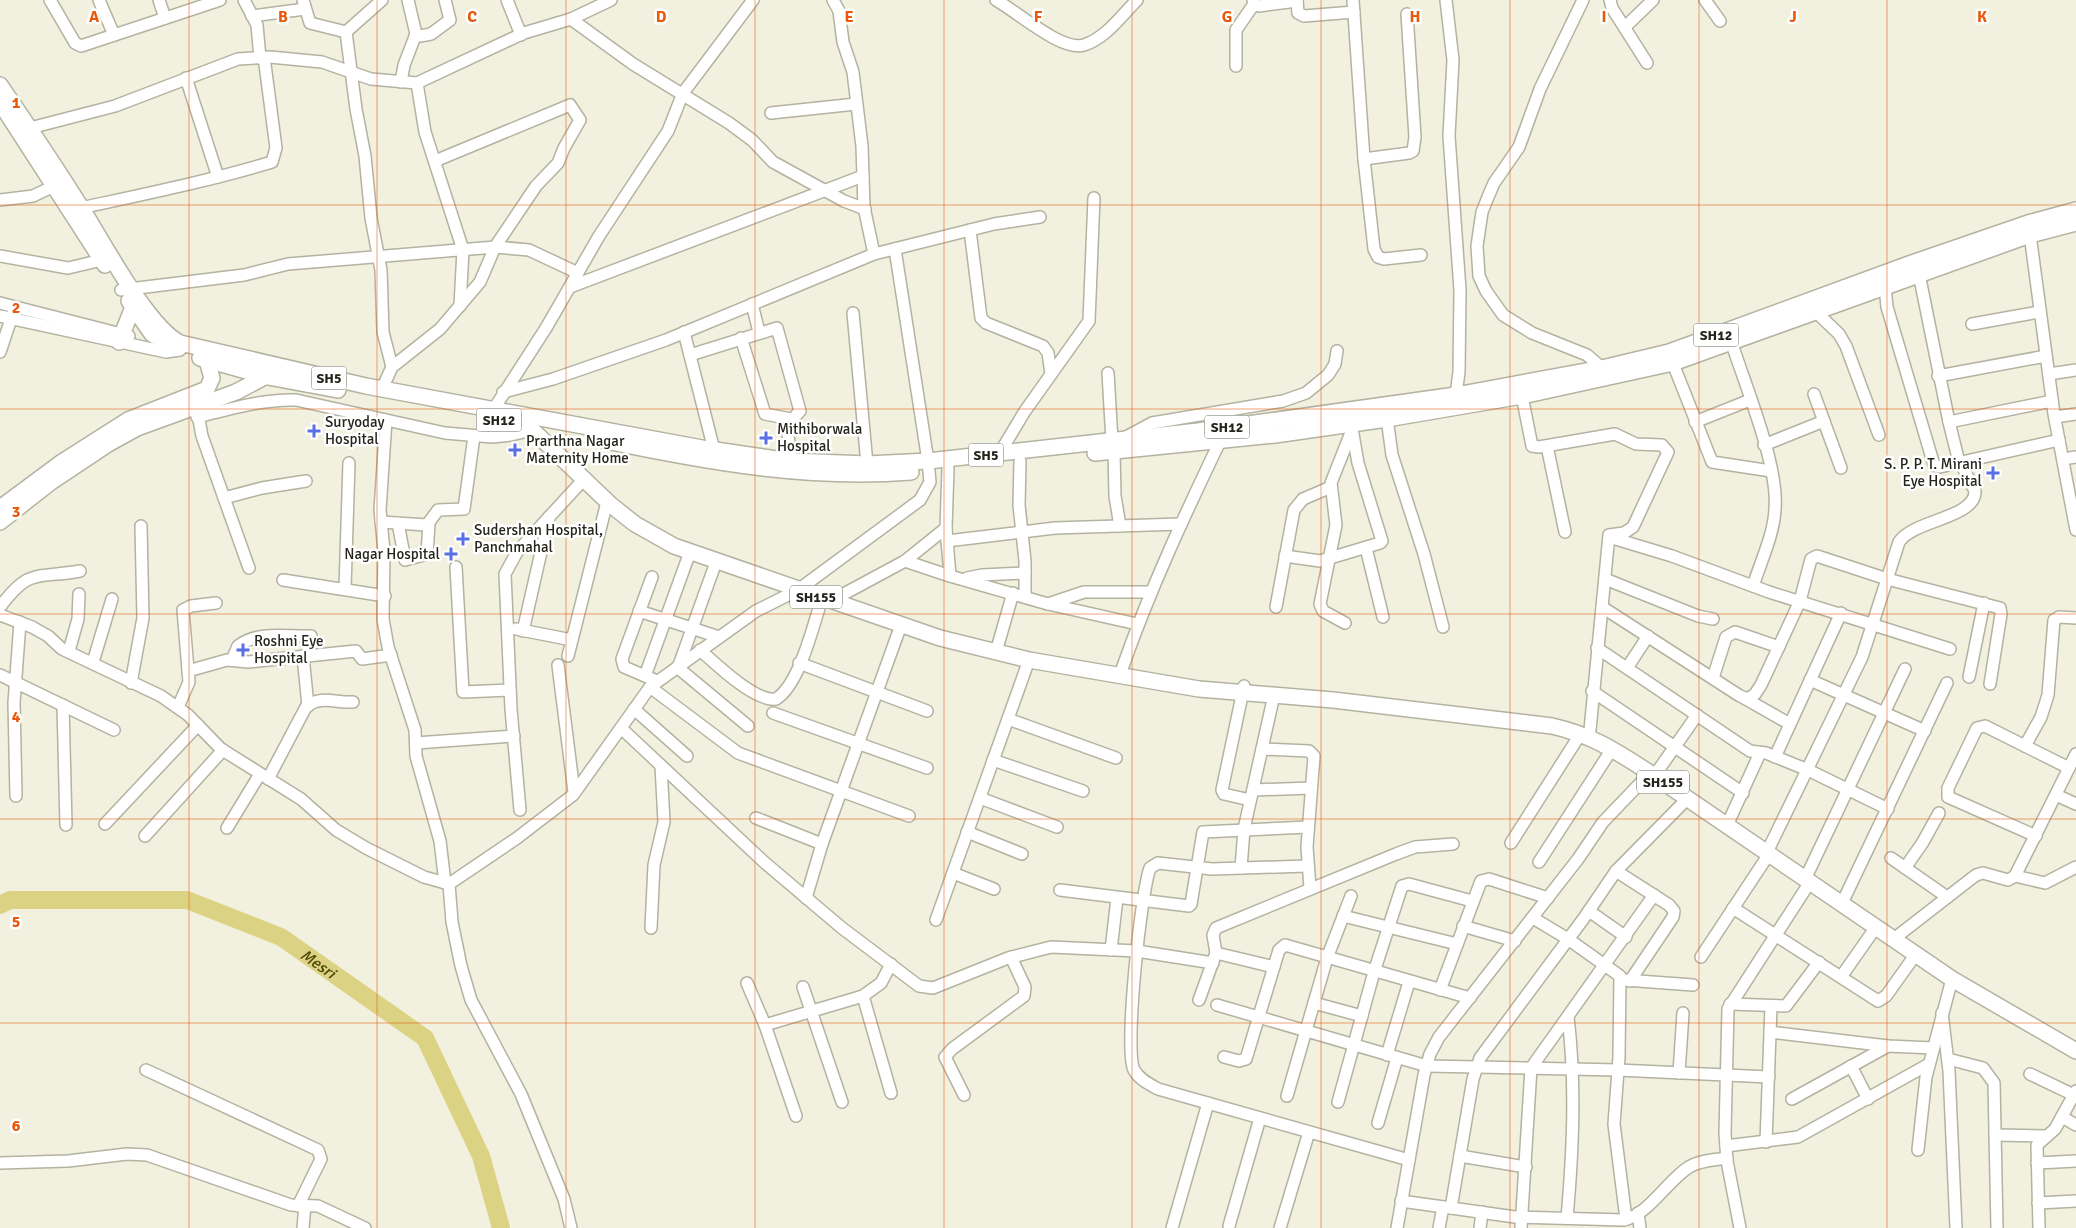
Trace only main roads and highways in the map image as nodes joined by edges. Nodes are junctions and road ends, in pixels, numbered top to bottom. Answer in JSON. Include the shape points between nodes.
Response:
{"nodes":[{"id":1,"x":0,"y":85,"type":"edge"},
{"id":2,"x":0,"y":102,"type":"edge"},
{"id":3,"x":2076,"y":210,"type":"edge"},
{"id":4,"x":2076,"y":223,"type":"edge"},
{"id":5,"x":2029,"y":229,"type":"junction"},
{"id":6,"x":1917,"y":268,"type":"junction"},
{"id":7,"x":126,"y":289,"type":"junction"},
{"id":8,"x":133,"y":307,"type":"junction"},
{"id":9,"x":1729,"y":337,"type":"junction"},
{"id":10,"x":120,"y":338,"type":"road end"},
{"id":11,"x":187,"y":349,"type":"junction"},
{"id":12,"x":1671,"y":358,"type":"junction"},
{"id":13,"x":274,"y":374,"type":"junction"},
{"id":14,"x":1386,"y":412,"type":"junction"},
{"id":15,"x":490,"y":414,"type":"junction"},
{"id":16,"x":1349,"y":419,"type":"junction"},
{"id":17,"x":527,"y":423,"type":"junction"},
{"id":18,"x":546,"y":424,"type":"junction"},
{"id":19,"x":1180,"y":433,"type":"joint"},
{"id":20,"x":1223,"y":433,"type":"junction"},
{"id":21,"x":1116,"y":444,"type":"junction"},
{"id":22,"x":929,"y":465,"type":"junction"},
{"id":23,"x":0,"y":508,"type":"edge"},
{"id":24,"x":0,"y":522,"type":"edge"},
{"id":25,"x":802,"y":587,"type":"junction"},
{"id":26,"x":1160,"y":679,"type":"junction"},
{"id":27,"x":1244,"y":690,"type":"junction"},
{"id":28,"x":1585,"y":731,"type":"junction"},
{"id":29,"x":1653,"y":773,"type":"junction"},
{"id":30,"x":1671,"y":785,"type":"junction"},
{"id":31,"x":1769,"y":851,"type":"junction"},
{"id":32,"x":1809,"y":878,"type":"junction"},
{"id":33,"x":2076,"y":1042,"type":"edge"},
{"id":34,"x":2076,"y":1051,"type":"edge"}],
"edges":[{"from":1,"to":7,"type":"main road","via":[[81,208]]},
{"from":2,"to":7,"type":"main road","via":[[102,260]]},
{"from":3,"to":5,"type":"main road","number":"SH12"},
{"from":4,"to":5,"type":"main road"},
{"from":5,"to":6,"type":"main road","number":"SH12"},
{"from":6,"to":9,"type":"main road","number":"SH12"},
{"from":6,"to":9,"type":"main road","via":[[1885,286],[1816,312]]},
{"from":7,"to":8,"type":"main road"},
{"from":7,"to":11,"type":"main road","via":[[166,334]]},
{"from":8,"to":10,"type":"main road"},
{"from":8,"to":11,"type":"main road","via":[[152,334]]},
{"from":9,"to":12,"type":"main road","number":"SH12"},
{"from":11,"to":13,"type":"main road","number":"SH12"},
{"from":11,"to":23,"type":"main road","via":[[212,378],[207,389],[128,420],[62,462]]},
{"from":12,"to":14,"type":"main road","number":"SH12","via":[[1456,395]]},
{"from":12,"to":14,"type":"main road","via":[[1522,396]]},
{"from":13,"to":15,"type":"main road","number":"SH12"},
{"from":13,"to":15,"type":"main road","number":"SH5","via":[[382,388]]},
{"from":13,"to":24,"type":"main road","via":[[197,411],[138,428],[108,444],[51,482]]},
{"from":14,"to":16,"type":"main road","number":"SH12"},
{"from":15,"to":17,"type":"main road","number":"SH12"},
{"from":16,"to":20,"type":"main road","number":"SH12","via":[[1273,420]]},
{"from":16,"to":20,"type":"main road","via":[[1275,435]]},
{"from":17,"to":18,"type":"main road","number":"SH12"},
{"from":17,"to":25,"type":"main road","number":"SH155","via":[[607,502],[636,524],[716,562]]},
{"from":18,"to":22,"type":"main road","number":"SH5","via":[[791,461]]},
{"from":18,"to":22,"type":"main road","number":"SH12","via":[[668,454],[762,470],[882,474]]},
{"from":18,"to":25,"type":"main road","number":"SH155","via":[[556,443],[625,508],[648,524],[680,541]]},
{"from":19,"to":20,"type":"main road","number":"SH12"},
{"from":19,"to":21,"type":"main road","number":"SH5"},
{"from":20,"to":21,"type":"main road","number":"SH12","via":[[1155,447]]},
{"from":21,"to":22,"type":"main road","number":"SH5","via":[[999,454]]},
{"from":21,"to":22,"type":"main road","number":"SH12","via":[[1020,461],[948,468]]},
{"from":25,"to":26,"type":"main road","number":"SH155","via":[[998,645]]},
{"from":25,"to":26,"type":"main road","number":"SH155","via":[[822,598],[940,638],[1029,660]]},
{"from":26,"to":27,"type":"main road","number":"SH155"},
{"from":27,"to":28,"type":"main road","number":"SH155"},
{"from":27,"to":28,"type":"main road","number":"SH155","via":[[1344,693],[1396,699],[1557,721]]},
{"from":28,"to":29,"type":"main road","number":"SH155"},
{"from":28,"to":29,"type":"main road","number":"SH155"},
{"from":29,"to":30,"type":"main road","number":"SH155"},
{"from":30,"to":31,"type":"main road","number":"SH155","via":[[1729,820]]},
{"from":30,"to":31,"type":"main road","number":"SH155","via":[[1687,799]]},
{"from":31,"to":32,"type":"main road","number":"SH155"},
{"from":32,"to":33,"type":"main road","number":"SH155"},
{"from":32,"to":34,"type":"main road","number":"SH155","via":[[1952,979]]}]}
